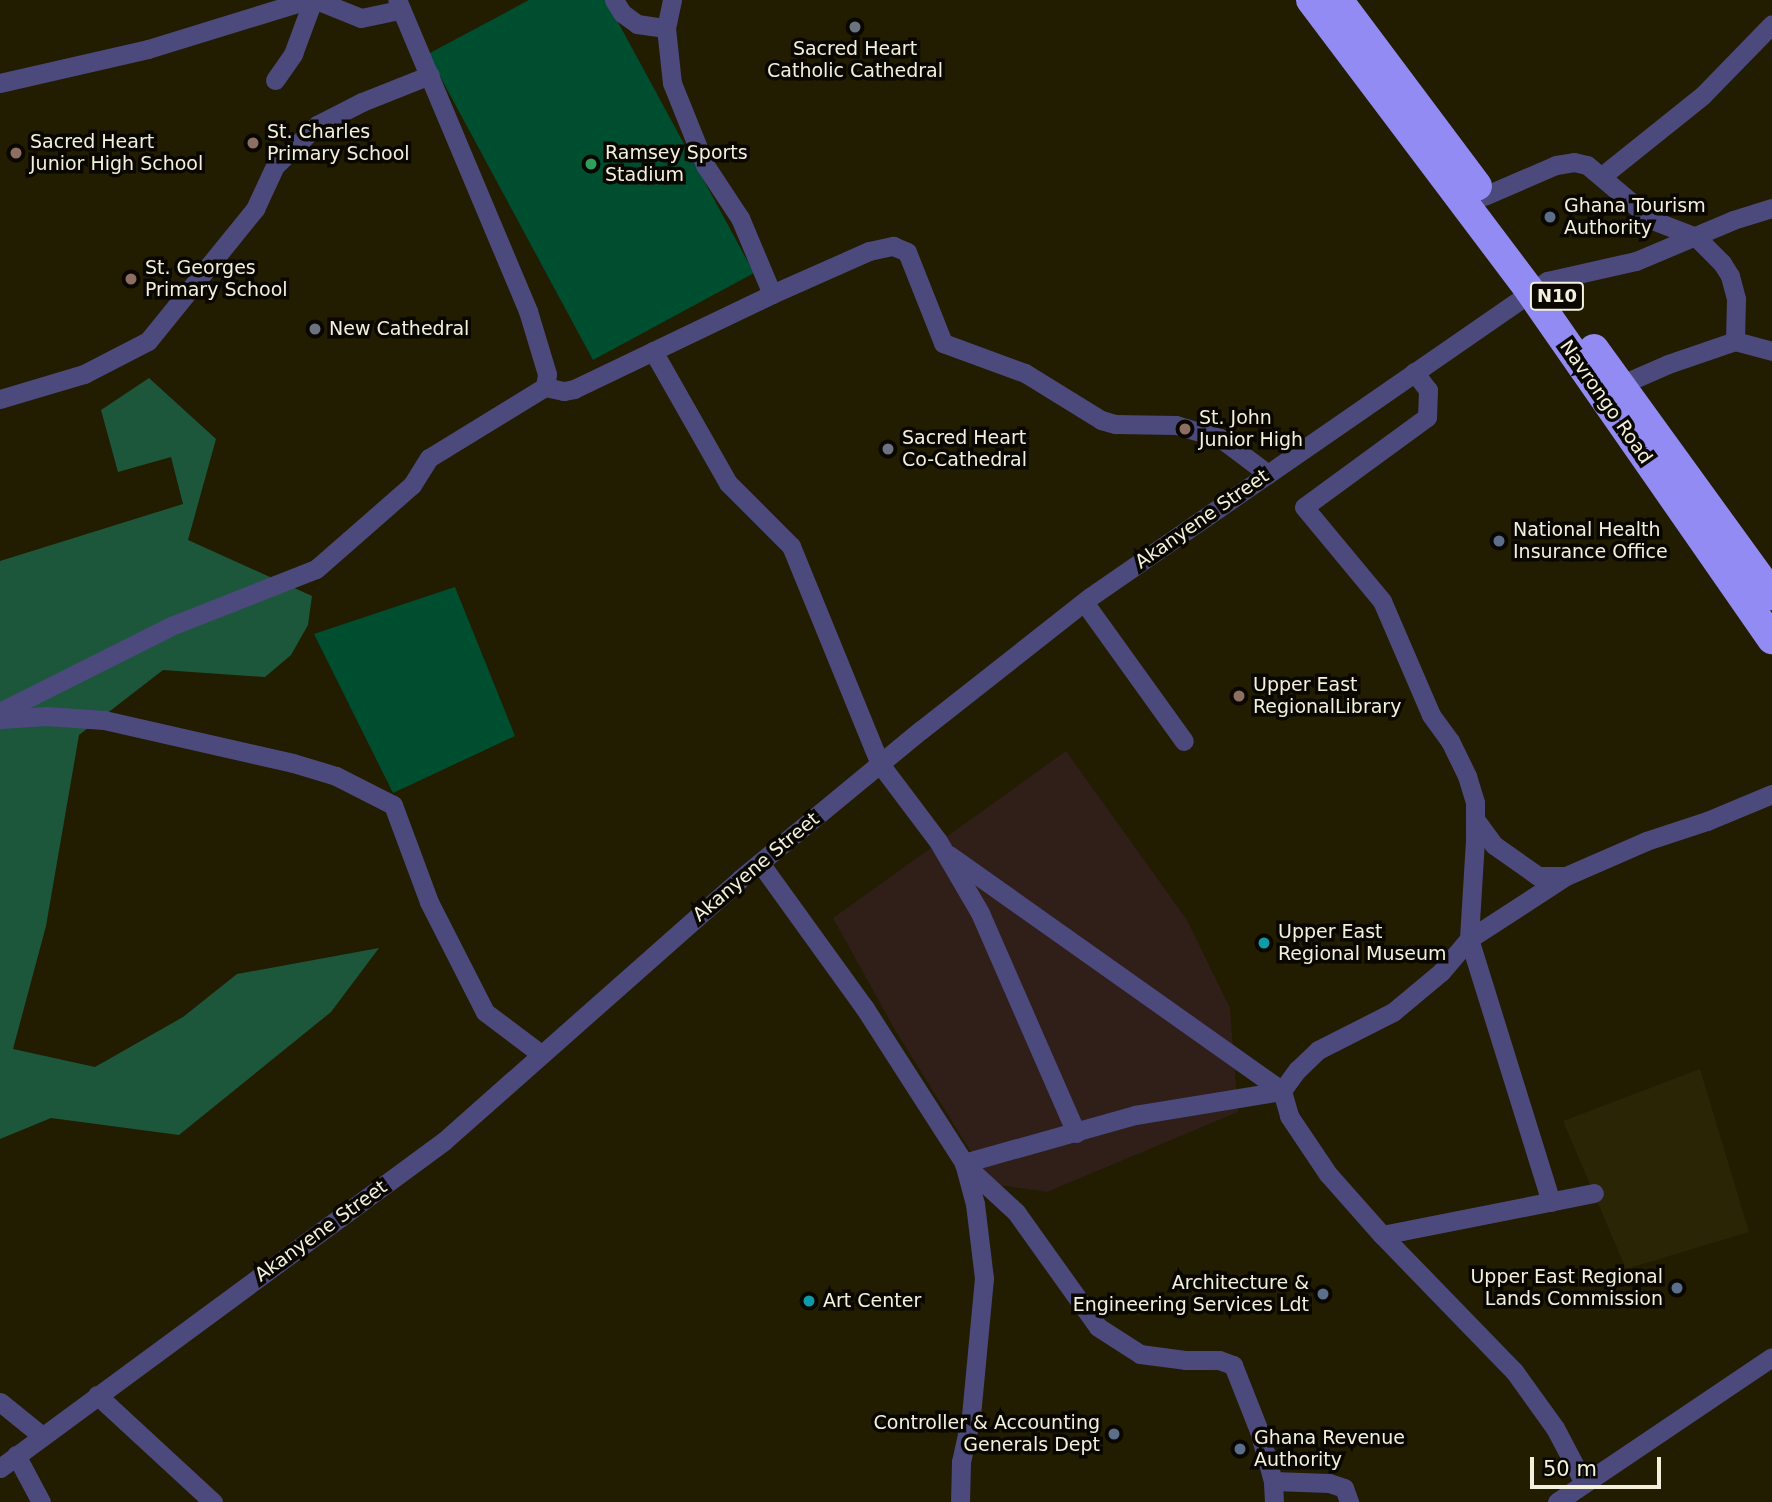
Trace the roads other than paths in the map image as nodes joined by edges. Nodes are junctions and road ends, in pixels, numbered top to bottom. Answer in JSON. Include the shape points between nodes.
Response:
{"nodes":[{"id":1,"x":307,"y":0,"type":"edge"},
{"id":2,"x":315,"y":0,"type":"edge"},
{"id":3,"x":614,"y":0,"type":"edge"},
{"id":4,"x":672,"y":0,"type":"edge"},
{"id":5,"x":1311,"y":0,"type":"edge"},
{"id":6,"x":1338,"y":0,"type":"edge"},
{"id":7,"x":399,"y":5,"type":"edge"},
{"id":8,"x":1772,"y":24,"type":"edge"},
{"id":9,"x":666,"y":28,"type":"junction"},
{"id":10,"x":430,"y":75,"type":"junction"},
{"id":11,"x":275,"y":80,"type":"dead end"},
{"id":12,"x":0,"y":83,"type":"edge"},
{"id":13,"x":1602,"y":176,"type":"junction"},
{"id":14,"x":1484,"y":196,"type":"junction"},
{"id":15,"x":1772,"y":208,"type":"edge"},
{"id":16,"x":1696,"y":237,"type":"junction"},
{"id":17,"x":1538,"y":286,"type":"junction"},
{"id":18,"x":772,"y":294,"type":"junction"},
{"id":19,"x":1735,"y":341,"type":"junction"},
{"id":20,"x":653,"y":351,"type":"junction"},
{"id":21,"x":1772,"y":351,"type":"edge"},
{"id":22,"x":1414,"y":372,"type":"junction"},
{"id":23,"x":1620,"y":385,"type":"junction"},
{"id":24,"x":545,"y":387,"type":"junction"},
{"id":25,"x":0,"y":399,"type":"edge"},
{"id":26,"x":1268,"y":474,"type":"junction"},
{"id":27,"x":1772,"y":595,"type":"edge"},
{"id":28,"x":1084,"y":602,"type":"junction"},
{"id":29,"x":1772,"y":639,"type":"edge"},
{"id":30,"x":0,"y":712,"type":"edge"},
{"id":31,"x":0,"y":719,"type":"edge"},
{"id":32,"x":1184,"y":741,"type":"dead end"},
{"id":33,"x":880,"y":764,"type":"junction"},
{"id":34,"x":1772,"y":794,"type":"edge"},
{"id":35,"x":1475,"y":819,"type":"junction"},
{"id":36,"x":944,"y":851,"type":"junction"},
{"id":37,"x":760,"y":863,"type":"junction"},
{"id":38,"x":1566,"y":876,"type":"junction"},
{"id":39,"x":1469,"y":939,"type":"junction"},
{"id":40,"x":541,"y":1054,"type":"junction"},
{"id":41,"x":1282,"y":1091,"type":"junction"},
{"id":42,"x":1076,"y":1133,"type":"junction"},
{"id":43,"x":964,"y":1163,"type":"junction"},
{"id":44,"x":1594,"y":1193,"type":"dead end"},
{"id":45,"x":1550,"y":1202,"type":"junction"},
{"id":46,"x":1382,"y":1235,"type":"junction"},
{"id":47,"x":1772,"y":1357,"type":"edge"},
{"id":48,"x":97,"y":1395,"type":"junction"},
{"id":49,"x":0,"y":1402,"type":"edge"},
{"id":50,"x":42,"y":1436,"type":"junction"},
{"id":51,"x":16,"y":1455,"type":"junction"},
{"id":52,"x":0,"y":1468,"type":"edge"},
{"id":53,"x":1273,"y":1481,"type":"junction"},
{"id":54,"x":1584,"y":1483,"type":"junction"},
{"id":55,"x":41,"y":1502,"type":"edge"},
{"id":56,"x":213,"y":1502,"type":"edge"},
{"id":57,"x":960,"y":1502,"type":"edge"},
{"id":58,"x":1273,"y":1502,"type":"edge"},
{"id":59,"x":1349,"y":1502,"type":"edge"},
{"id":60,"x":1558,"y":1502,"type":"edge"}],
"edges":[{"from":1,"to":12,"type":"street","via":[[148,49]]},
{"from":2,"to":7,"type":"street","via":[[361,18]]},
{"from":2,"to":11,"type":"street","via":[[293,54]]},
{"from":3,"to":9,"type":"street","via":[[637,24]]},
{"from":4,"to":9,"type":"street"},
{"from":5,"to":17,"type":"highway","name":"Navrongo Road","number":"N10"},
{"from":6,"to":14,"type":"highway","name":"Navrongo Road","number":"N10"},
{"from":7,"to":10,"type":"street"},
{"from":8,"to":13,"type":"street","via":[[1702,96]]},
{"from":9,"to":18,"type":"street","via":[[673,83],[700,153],[740,218]]},
{"from":10,"to":24,"type":"street","via":[[528,311],[547,374]]},
{"from":10,"to":25,"type":"street","via":[[317,125],[275,166],[255,209],[148,341],[84,374]]},
{"from":13,"to":14,"type":"street","via":[[1587,165],[1564,163]]},
{"from":13,"to":16,"type":"street","via":[[1652,220]]},
{"from":14,"to":17,"type":"highway","name":"Navrongo Road","number":"N10"},
{"from":15,"to":16,"type":"street","name":"Akanyene Street"},
{"from":16,"to":17,"type":"street","name":"Akanyene Street","via":[[1636,261],[1561,275]]},
{"from":16,"to":19,"type":"street","via":[[1730,276],[1736,299]]},
{"from":17,"to":22,"type":"street","name":"Akanyene Street"},
{"from":17,"to":23,"type":"highway","name":"Navrongo Road","number":"N10"},
{"from":17,"to":29,"type":"highway","name":"Navrongo Road","number":"N10"},
{"from":18,"to":20,"type":"street"},
{"from":18,"to":26,"type":"street","via":[[869,251],[892,246],[906,253],[943,343],[1025,373],[1101,420],[1177,425],[1220,438]]},
{"from":19,"to":21,"type":"street"},
{"from":19,"to":23,"type":"street"},
{"from":20,"to":24,"type":"street","via":[[574,389]]},
{"from":20,"to":33,"type":"street","via":[[728,483],[791,546]]},
{"from":22,"to":26,"type":"street","name":"Akanyene Street"},
{"from":22,"to":35,"type":"street","via":[[1428,390],[1427,417],[1304,507],[1382,601],[1431,715],[1467,776]]},
{"from":23,"to":27,"type":"highway","name":"Navrongo Road","number":"N10"},
{"from":24,"to":30,"type":"street","via":[[429,458],[412,485],[316,569],[171,626]]},
{"from":26,"to":28,"type":"street","name":"Akanyene Street"},
{"from":28,"to":32,"type":"street"},
{"from":28,"to":33,"type":"street","name":"Akanyene Street"},
{"from":31,"to":40,"type":"street","via":[[104,720],[293,763],[336,776],[393,805],[429,902],[485,1012]]},
{"from":33,"to":36,"type":"street"},
{"from":33,"to":37,"type":"street","name":"Akanyene Street"},
{"from":34,"to":38,"type":"street"},
{"from":35,"to":38,"type":"street","via":[[1494,845],[1538,876]]},
{"from":35,"to":39,"type":"street"},
{"from":36,"to":41,"type":"street"},
{"from":36,"to":42,"type":"street","via":[[980,913]]},
{"from":37,"to":40,"type":"street","name":"Akanyene Street"},
{"from":37,"to":43,"type":"street","via":[[864,1007]]},
{"from":38,"to":39,"type":"street"},
{"from":39,"to":41,"type":"street","via":[[1441,972],[1394,1012],[1318,1050]]},
{"from":39,"to":45,"type":"street"},
{"from":40,"to":48,"type":"street","name":"Akanyene Street","via":[[444,1141]]},
{"from":41,"to":42,"type":"street","via":[[1135,1115]]},
{"from":41,"to":46,"type":"street","via":[[1302,1138]]},
{"from":42,"to":43,"type":"street"},
{"from":43,"to":53,"type":"street","via":[[1016,1212],[1098,1327],[1140,1354],[1233,1365]]},
{"from":43,"to":57,"type":"street","via":[[975,1204],[984,1279]]},
{"from":44,"to":45,"type":"street"},
{"from":45,"to":46,"type":"street"},
{"from":46,"to":54,"type":"street","via":[[1514,1371],[1555,1428]]},
{"from":47,"to":54,"type":"street"},
{"from":48,"to":50,"type":"street","name":"Akanyene Street"},
{"from":48,"to":56,"type":"street"},
{"from":49,"to":50,"type":"street"},
{"from":50,"to":51,"type":"street","name":"Akanyene Street"},
{"from":51,"to":52,"type":"street","name":"Akanyene Street"},
{"from":51,"to":55,"type":"street"},
{"from":53,"to":58,"type":"street"},
{"from":53,"to":59,"type":"street","via":[[1329,1483],[1343,1488]]},
{"from":54,"to":60,"type":"street"}]}
